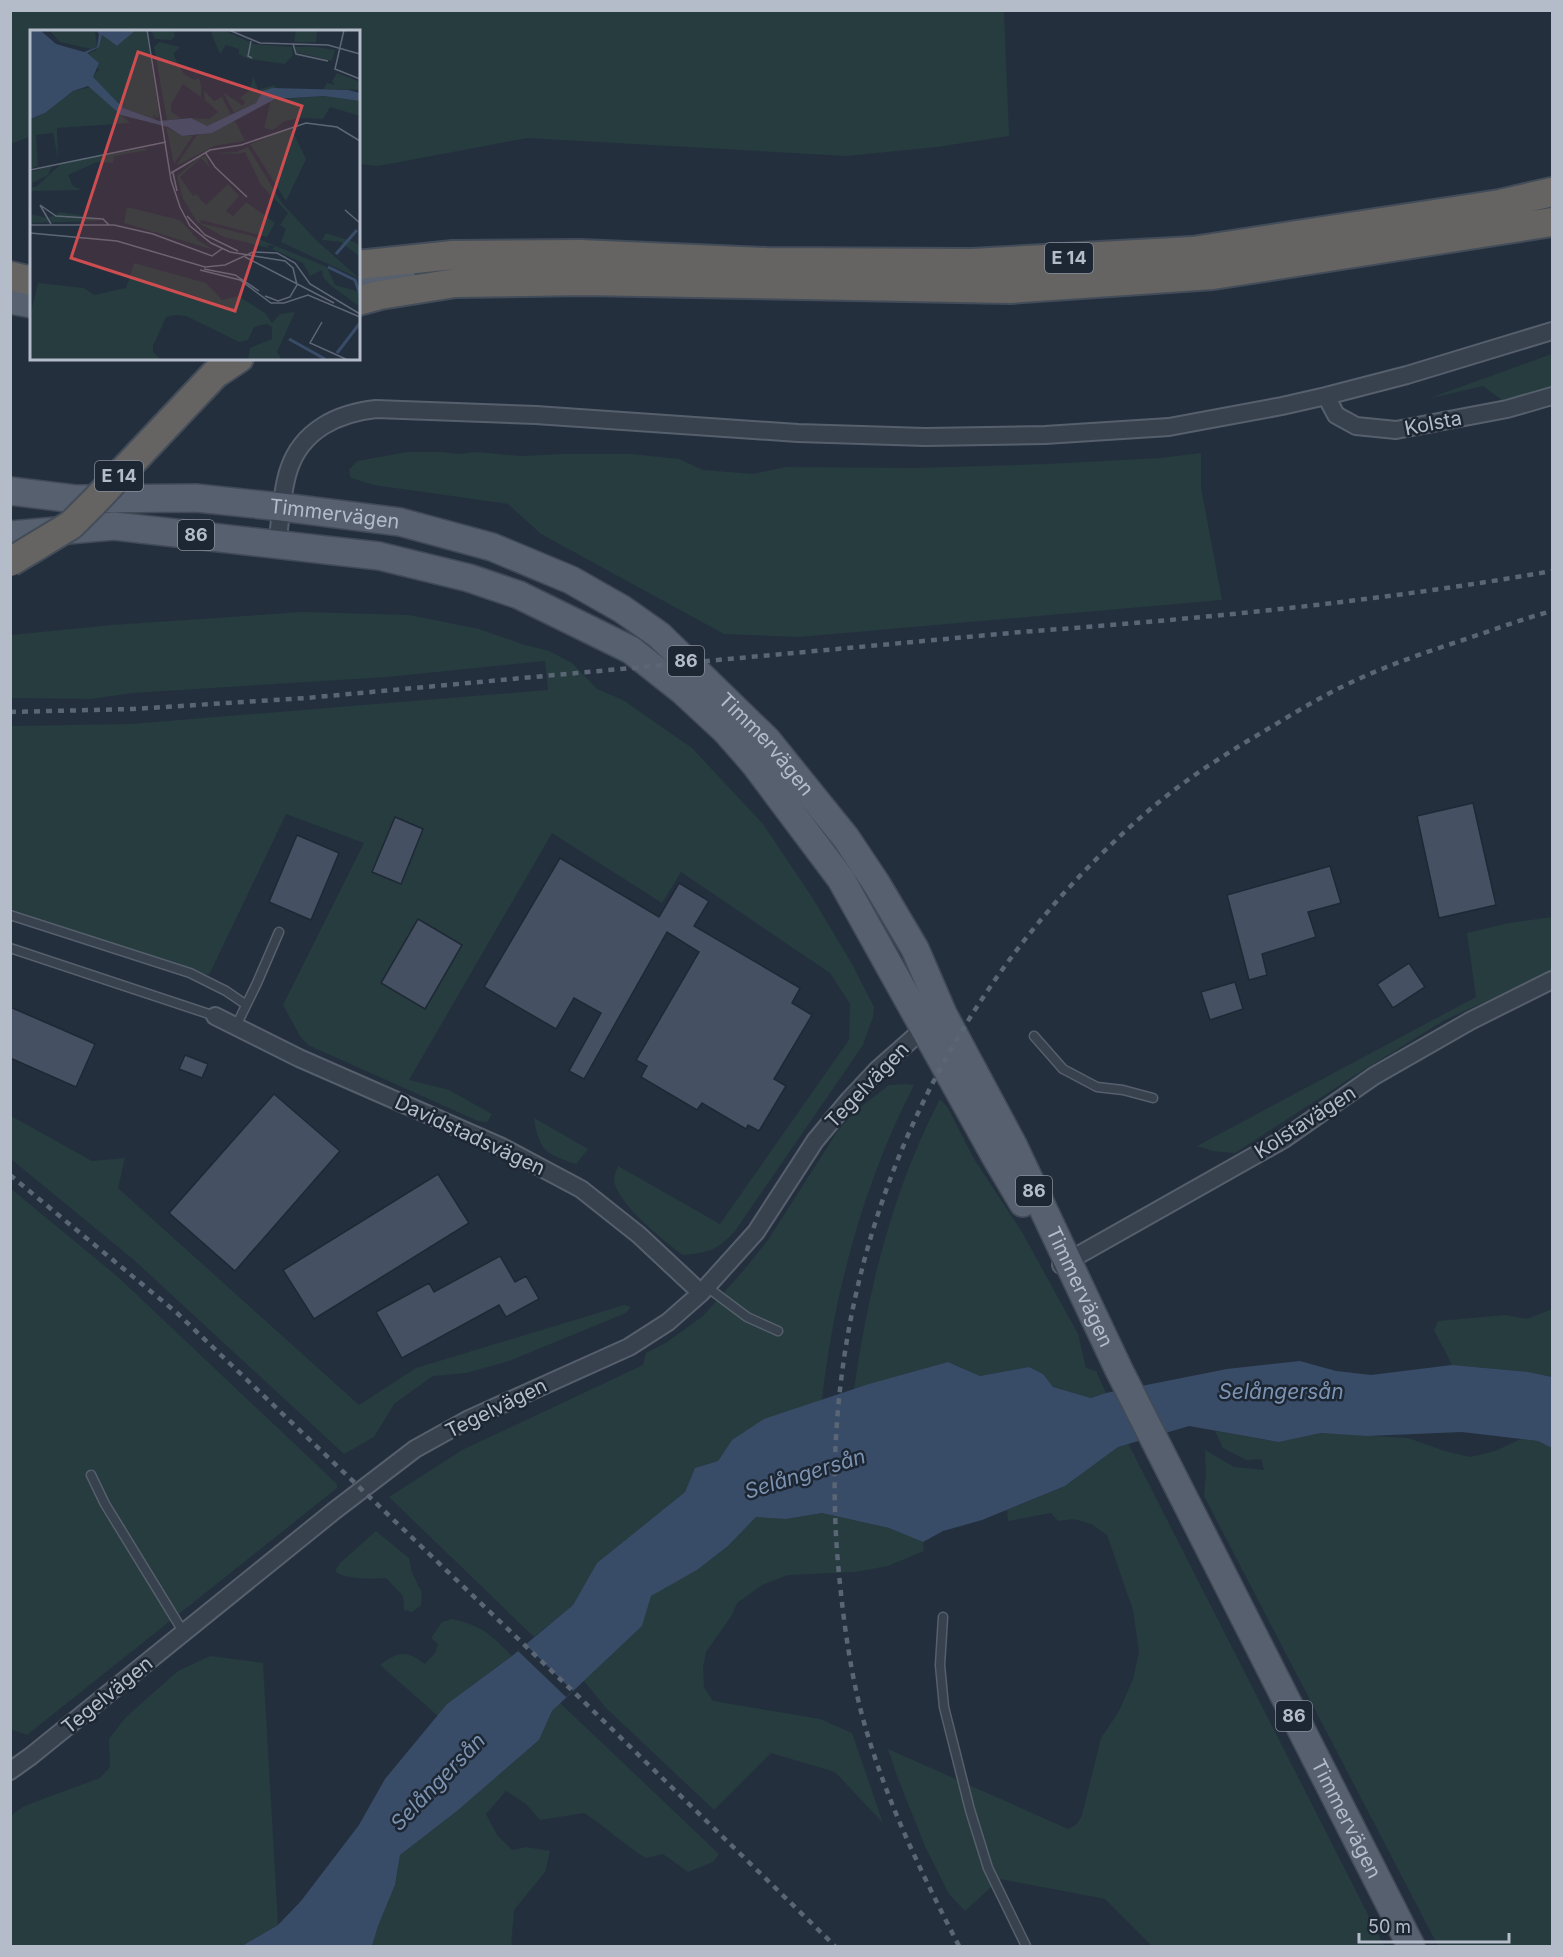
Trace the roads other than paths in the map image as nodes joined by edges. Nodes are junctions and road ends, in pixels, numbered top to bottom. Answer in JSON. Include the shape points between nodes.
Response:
{"nodes":[{"id":1,"x":1552,"y":192,"type":"edge"},
{"id":2,"x":1552,"y":222,"type":"edge"},
{"id":3,"x":360,"y":265,"type":"edge"},
{"id":4,"x":10,"y":276,"type":"edge"},
{"id":5,"x":585,"y":280,"type":"junction"},
{"id":6,"x":30,"y":281,"type":"edge"},
{"id":7,"x":360,"y":285,"type":"edge"},
{"id":8,"x":10,"y":300,"type":"edge"},
{"id":9,"x":360,"y":300,"type":"edge"},
{"id":10,"x":30,"y":304,"type":"edge"},
{"id":11,"x":1552,"y":331,"type":"edge"},
{"id":12,"x":236,"y":360,"type":"edge"},
{"id":13,"x":1326,"y":396,"type":"junction"},
{"id":14,"x":1552,"y":396,"type":"edge"},
{"id":15,"x":10,"y":491,"type":"edge"},
{"id":16,"x":209,"y":500,"type":"junction"},
{"id":17,"x":282,"y":507,"type":"junction"},
{"id":18,"x":10,"y":521,"type":"edge"},
{"id":19,"x":10,"y":535,"type":"edge"},
{"id":20,"x":278,"y":544,"type":"junction"},
{"id":21,"x":10,"y":562,"type":"edge"},
{"id":22,"x":10,"y":915,"type":"edge"},
{"id":23,"x":279,"y":932,"type":"dead end"},
{"id":24,"x":10,"y":948,"type":"edge"},
{"id":25,"x":1552,"y":980,"type":"edge"},
{"id":26,"x":245,"y":1004,"type":"junction"},
{"id":27,"x":215,"y":1016,"type":"joint"},
{"id":28,"x":934,"y":1021,"type":"junction"},
{"id":29,"x":236,"y":1026,"type":"junction"},
{"id":30,"x":1034,"y":1036,"type":"dead end"},
{"id":31,"x":1153,"y":1098,"type":"dead end"},
{"id":32,"x":1064,"y":1264,"type":"junction"},
{"id":33,"x":704,"y":1290,"type":"junction"},
{"id":34,"x":778,"y":1331,"type":"dead end"},
{"id":35,"x":91,"y":1475,"type":"dead end"},
{"id":36,"x":943,"y":1617,"type":"dead end"},
{"id":37,"x":184,"y":1633,"type":"junction"},
{"id":38,"x":10,"y":1771,"type":"edge"},
{"id":39,"x":1026,"y":1947,"type":"edge"},
{"id":40,"x":1411,"y":1947,"type":"edge"}],
"edges":[{"from":1,"to":3,"type":"highway","number":"E 14","via":[[1500,204],[1193,251],[972,263],[766,262],[580,254],[453,255]]},
{"from":2,"to":5,"type":"highway","number":"E 14","via":[[1213,275],[1010,289]]},
{"from":4,"to":6,"type":"highway"},
{"from":5,"to":7,"type":"main road","number":"E 14","via":[[564,274],[421,276]]},
{"from":5,"to":9,"type":"highway","number":"E 14","via":[[455,284]]},
{"from":8,"to":10,"type":"main road"},
{"from":11,"to":13,"type":"street"},
{"from":12,"to":21,"type":"highway","number":"E 14","bridge":true,"via":[[215,374],[71,525]]},
{"from":13,"to":14,"type":"street","name":"Kolsta","via":[[1336,415],[1356,426],[1396,430],[1507,409]]},
{"from":13,"to":17,"type":"street","via":[[1169,427],[925,437],[798,433],[536,415],[354,411],[322,426],[308,438],[290,467]]},
{"from":15,"to":16,"type":"main road","number":"86","via":[[75,499]]},
{"from":16,"to":17,"type":"main road","name":"Timmervägen","number":"86"},
{"from":16,"to":18,"type":"main road","name":"Timmervägen","number":"E 14"},
{"from":17,"to":20,"type":"street"},
{"from":17,"to":28,"type":"main road","name":"Timmervägen","number":"86","via":[[400,522],[492,547],[571,580],[659,635],[767,740],[846,838],[915,949]]},
{"from":19,"to":20,"type":"main road","name":"Timmervägen","number":"86","via":[[114,526]]},
{"from":20,"to":28,"type":"main road","name":"Timmervägen","number":"86","via":[[379,556],[468,578],[519,595],[631,650],[684,692],[754,763],[841,879],[888,965]]},
{"from":22,"to":26,"type":"lane","via":[[190,973]]},
{"from":23,"to":26,"type":"lane"},
{"from":24,"to":27,"type":"lane"},
{"from":25,"to":32,"type":"street","name":"Kolstavägen","via":[[1374,1076],[1284,1139]]},
{"from":26,"to":29,"type":"lane"},
{"from":27,"to":29,"type":"street","name":"Davidstadsvägen"},
{"from":28,"to":32,"type":"main road","name":"Timmervägen","number":"86","via":[[1013,1144]]},
{"from":28,"to":33,"type":"street","name":"Tegelvägen","via":[[878,1070],[814,1141],[756,1232]]},
{"from":29,"to":33,"type":"street","name":"Davidstadsvägen","via":[[299,1058],[502,1147],[581,1189]]},
{"from":30,"to":31,"type":"lane","via":[[1063,1069],[1097,1088]]},
{"from":32,"to":40,"type":"main road","name":"Timmervägen","number":"86"},
{"from":33,"to":34,"type":"lane"},
{"from":33,"to":37,"type":"street","name":"Tegelvägen","via":[[668,1322],[629,1347],[490,1408],[415,1449]]},
{"from":35,"to":37,"type":"lane"},
{"from":36,"to":39,"type":"lane","via":[[940,1665],[944,1707],[988,1868]]},
{"from":37,"to":38,"type":"street","name":"Tegelvägen"}]}
